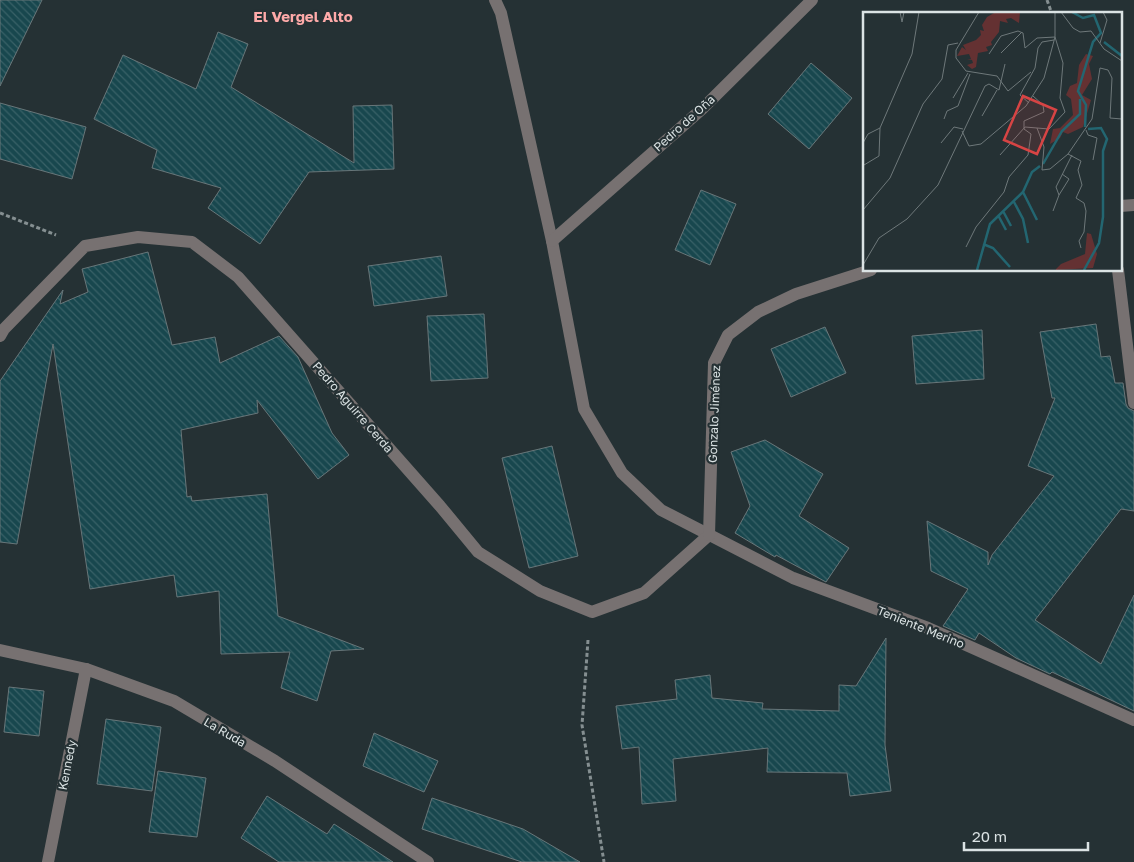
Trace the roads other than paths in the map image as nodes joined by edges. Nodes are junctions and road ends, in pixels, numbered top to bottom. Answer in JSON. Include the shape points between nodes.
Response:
{"nodes":[{"id":1,"x":495,"y":0,"type":"edge"},
{"id":2,"x":812,"y":0,"type":"edge"},
{"id":3,"x":552,"y":241,"type":"junction"},
{"id":4,"x":868,"y":271,"type":"edge"},
{"id":5,"x":1118,"y":271,"type":"edge"},
{"id":6,"x":0,"y":336,"type":"edge"},
{"id":7,"x":1134,"y":403,"type":"edge"},
{"id":8,"x":709,"y":535,"type":"junction"},
{"id":9,"x":0,"y":650,"type":"edge"},
{"id":10,"x":86,"y":669,"type":"junction"},
{"id":11,"x":1134,"y":720,"type":"edge"},
{"id":12,"x":48,"y":862,"type":"edge"},
{"id":13,"x":428,"y":862,"type":"edge"}],
"edges":[{"from":1,"to":3,"type":"street","via":[[501,13]]},
{"from":2,"to":3,"type":"street","name":"Pedro de Oña","via":[[702,109]]},
{"from":3,"to":8,"type":"street","via":[[584,409],[622,473],[661,510]]},
{"from":4,"to":8,"type":"street","name":"Gonzalo Jiménez","via":[[796,294],[758,312],[728,335],[714,364]]},
{"from":5,"to":7,"type":"street"},
{"from":6,"to":8,"type":"street","name":"Pedro Aguirre Cerda","via":[[85,246],[138,237],[192,242],[238,277],[478,552],[540,592],[592,612],[644,593]]},
{"from":8,"to":11,"type":"street","name":"Teniente Merino","via":[[793,578],[928,628]]},
{"from":9,"to":10,"type":"street","name":"La Ruda"},
{"from":10,"to":12,"type":"street","name":"Kennedy"},
{"from":10,"to":13,"type":"street","name":"La Ruda","via":[[174,701],[275,761]]}]}
